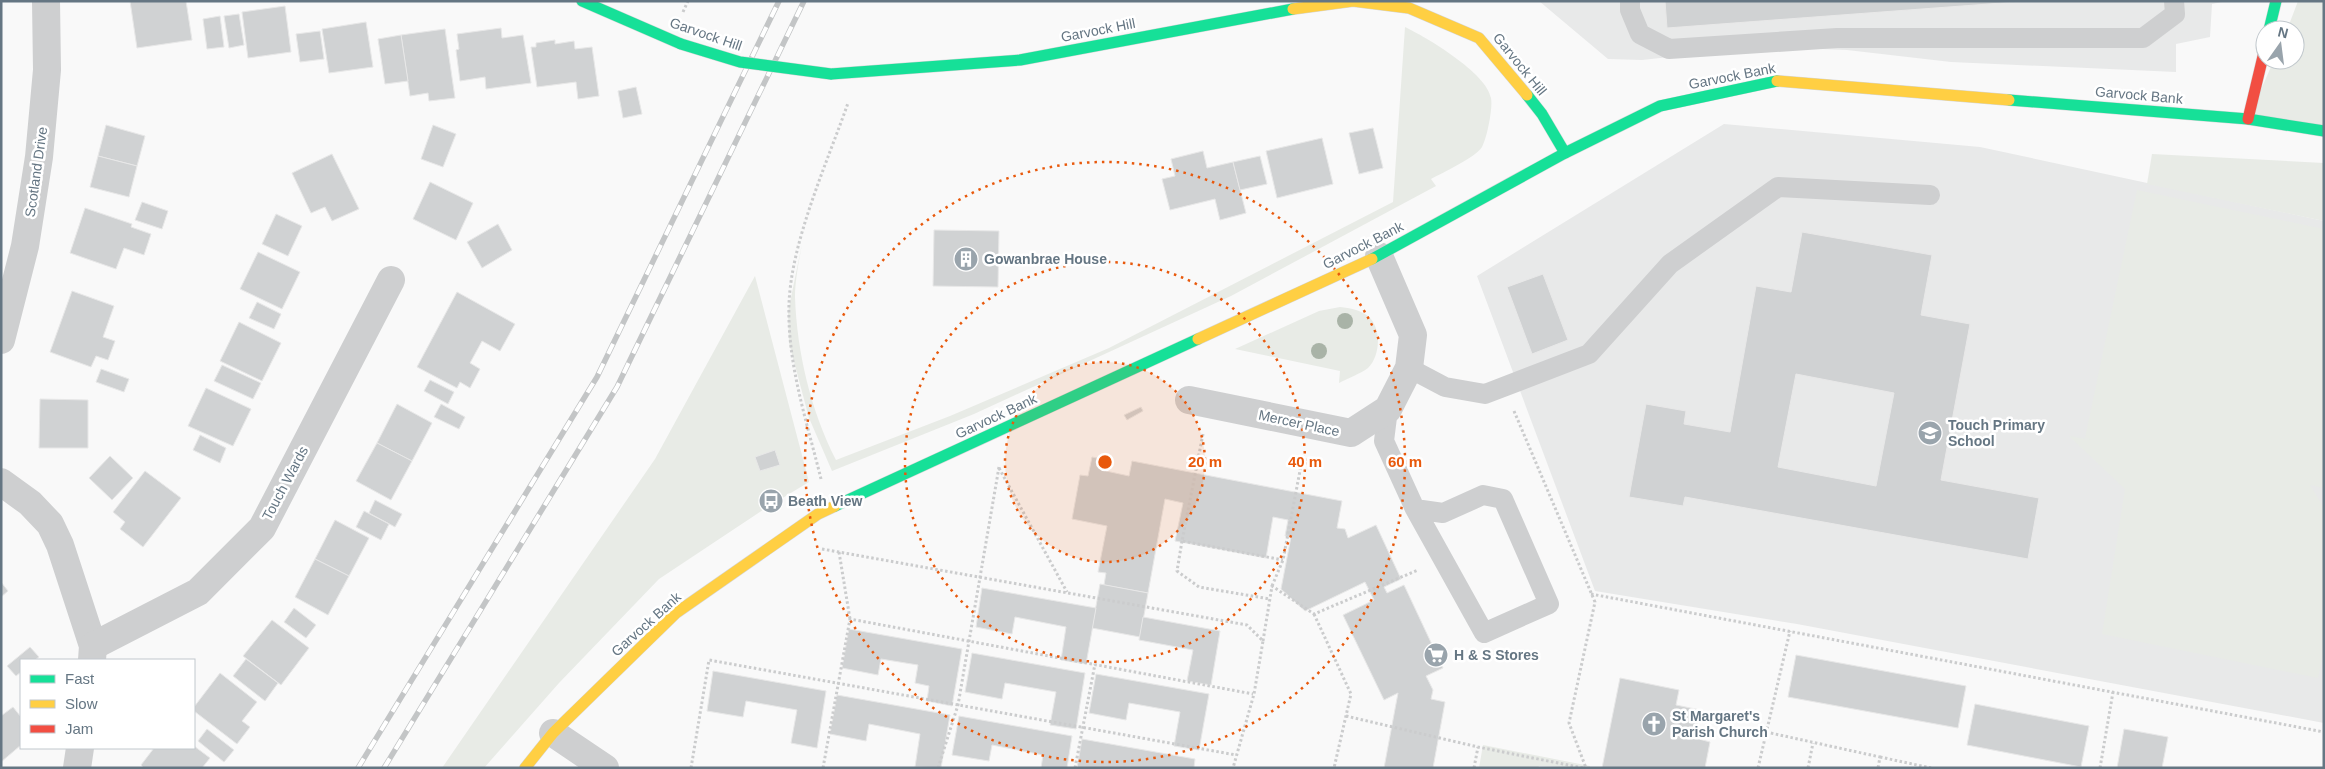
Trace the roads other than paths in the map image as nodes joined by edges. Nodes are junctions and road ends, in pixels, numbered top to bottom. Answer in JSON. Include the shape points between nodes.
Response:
{"nodes":[{"id":1,"x":46,"y":1,"type":"edge"},
{"id":2,"x":582,"y":1,"type":"edge"},
{"id":3,"x":1630,"y":1,"type":"edge"},
{"id":4,"x":2174,"y":1,"type":"edge"},
{"id":5,"x":2276,"y":1,"type":"edge"},
{"id":6,"x":1281,"y":5,"type":"edge"},
{"id":7,"x":2271,"y":20,"type":"edge"},
{"id":8,"x":2260,"y":70,"type":"edge"},
{"id":9,"x":2248,"y":119,"type":"junction"},
{"id":10,"x":2324,"y":131,"type":"edge"},
{"id":11,"x":1565,"y":153,"type":"junction"},
{"id":12,"x":1930,"y":195,"type":"dead end"},
{"id":13,"x":1379,"y":256,"type":"junction"},
{"id":14,"x":391,"y":280,"type":"dead end"},
{"id":15,"x":1,"y":340,"type":"edge"},
{"id":16,"x":1409,"y":368,"type":"junction"},
{"id":17,"x":1199,"y":402,"type":"road end"},
{"id":18,"x":1388,"y":409,"type":"junction"},
{"id":19,"x":1,"y":482,"type":"edge"},
{"id":20,"x":1415,"y":509,"type":"junction"},
{"id":21,"x":92,"y":653,"type":"edge"},
{"id":22,"x":553,"y":734,"type":"junction"},
{"id":23,"x":80,"y":749,"type":"edge"},
{"id":24,"x":77,"y":768,"type":"edge"},
{"id":25,"x":525,"y":768,"type":"edge"},
{"id":26,"x":604,"y":768,"type":"edge"}],
"edges":[{"from":1,"to":15,"type":"street","name":"Scotland Drive","via":[[47,70],[39,157],[25,246]]},
{"from":2,"to":6,"type":"street","name":"Garvock Hill","bridge":true,"via":[[681,44],[740,62],[831,74],[1020,60]]},
{"from":3,"to":4,"type":"lane","via":[[1630,10],[1640,34],[1669,49],[1837,38],[2143,38],[2174,14]]},
{"from":5,"to":7,"type":"street"},
{"from":6,"to":11,"type":"street","name":"Garvock Hill","via":[[1353,1],[1410,8],[1479,38],[1542,114]]},
{"from":8,"to":9,"type":"street"},
{"from":9,"to":10,"type":"street","name":"Garvock Bank"},
{"from":9,"to":11,"type":"street","name":"Garvock Bank","via":[[1779,81],[1660,106]]},
{"from":11,"to":13,"type":"street","name":"Garvock Bank"},
{"from":12,"to":16,"type":"lane","via":[[1778,187],[1670,264],[1589,354],[1485,394],[1445,387]]},
{"from":13,"to":16,"type":"street","name":"Mercer Place","via":[[1413,335]]},
{"from":13,"to":22,"type":"street","name":"Garvock Bank","via":[[818,514],[676,613]]},
{"from":14,"to":21,"type":"street","name":"Touch Wards","via":[[262,528],[198,592]]},
{"from":16,"to":18,"type":"street","name":"Mercer Place"},
{"from":17,"to":18,"type":"street","name":"Mercer Place","via":[[1351,433]]},
{"from":18,"to":20,"type":"lane","via":[[1384,441]]},
{"from":19,"to":21,"type":"street","via":[[30,503],[50,524],[60,545]]},
{"from":20,"to":20,"type":"lane","via":[[1443,513],[1483,495],[1503,499],[1549,604],[1484,633]]},
{"from":22,"to":25,"type":"street","name":"Garvock Bank"},
{"from":22,"to":26,"type":"street"},
{"from":23,"to":24,"type":"street"}]}
